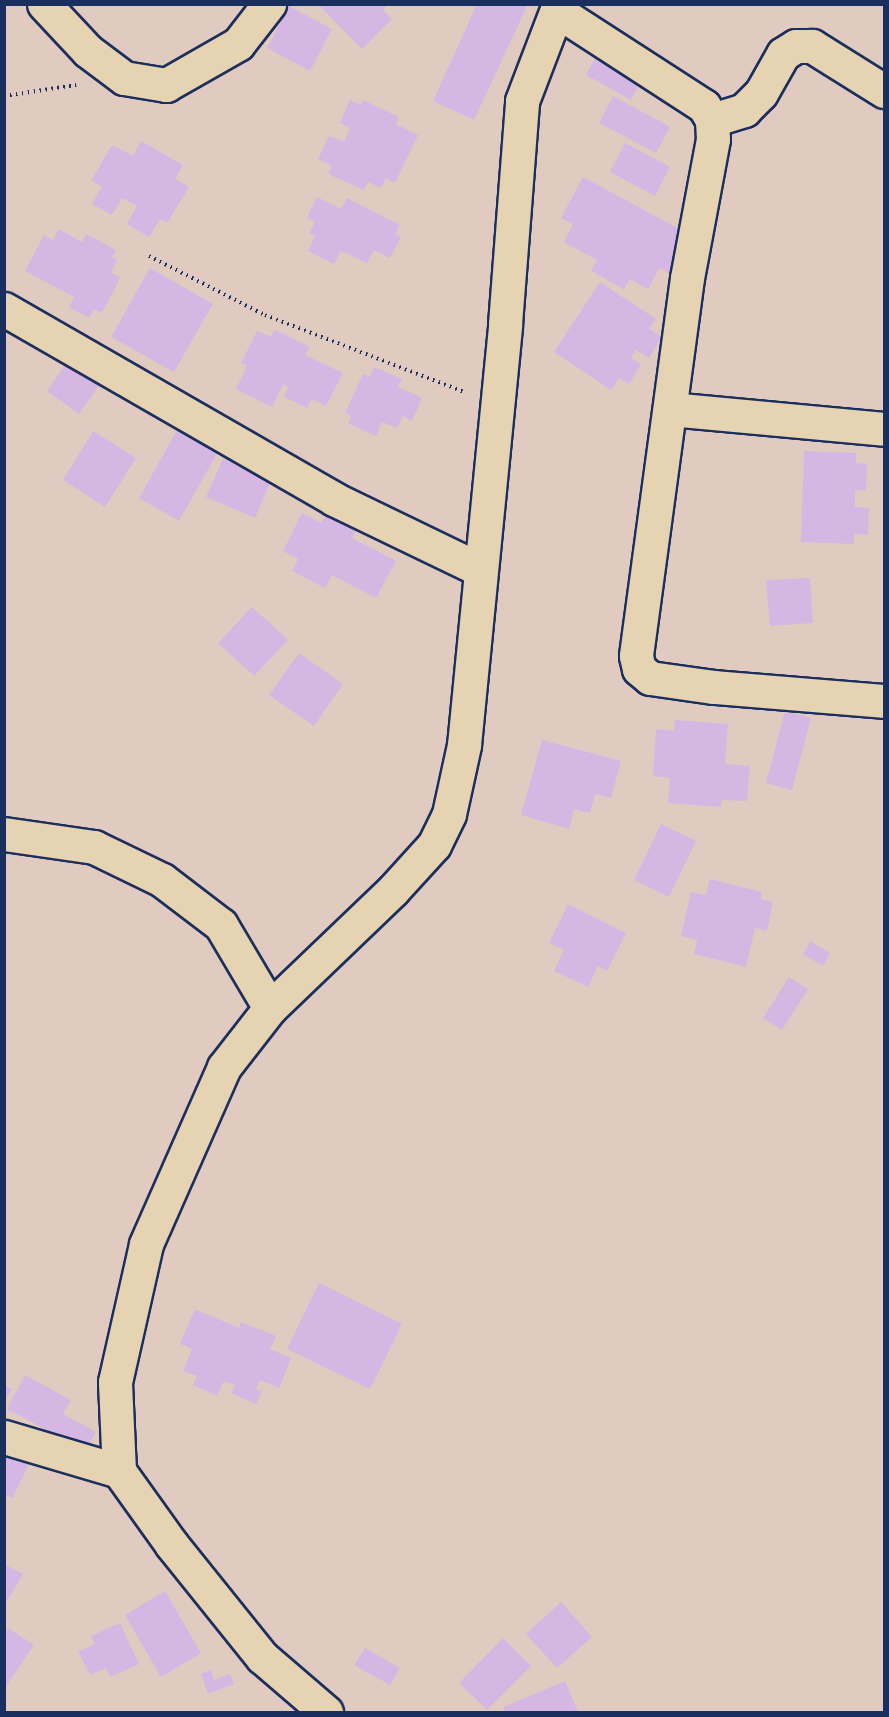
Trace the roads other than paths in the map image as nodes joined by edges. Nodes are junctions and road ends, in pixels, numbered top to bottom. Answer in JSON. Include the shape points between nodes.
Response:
{"nodes":[{"id":1,"x":44,"y":4,"type":"edge"},
{"id":2,"x":269,"y":4,"type":"edge"},
{"id":3,"x":558,"y":8,"type":"edge"},
{"id":4,"x":885,"y":91,"type":"edge"},
{"id":5,"x":712,"y":120,"type":"junction"},
{"id":6,"x":4,"y":309,"type":"edge"},
{"id":7,"x":670,"y":409,"type":"junction"},
{"id":8,"x":885,"y":429,"type":"edge"},
{"id":9,"x":479,"y":569,"type":"junction"},
{"id":10,"x":885,"y":701,"type":"edge"},
{"id":11,"x":4,"y":834,"type":"edge"},
{"id":12,"x":270,"y":1008,"type":"junction"},
{"id":13,"x":4,"y":1437,"type":"edge"},
{"id":14,"x":118,"y":1471,"type":"junction"},
{"id":15,"x":326,"y":1713,"type":"edge"}],
"edges":[{"from":1,"to":2,"type":"street","via":[[88,51],[124,78],[166,85],[238,44]]},
{"from":3,"to":5,"type":"street","via":[[704,106]]},
{"from":3,"to":9,"type":"street","via":[[522,101]]},
{"from":4,"to":5,"type":"street","via":[[812,46],[796,46],[783,54],[761,93],[744,110]]},
{"from":5,"to":7,"type":"street"},
{"from":6,"to":9,"type":"street","via":[[334,499]]},
{"from":7,"to":8,"type":"street"},
{"from":7,"to":10,"type":"street","via":[[636,656],[639,669],[650,678],[714,687]]},
{"from":9,"to":12,"type":"street","via":[[464,744],[449,814],[434,845],[393,890]]},
{"from":11,"to":12,"type":"street","via":[[94,847],[162,879],[221,925]]},
{"from":12,"to":14,"type":"street","via":[[224,1067],[146,1244],[115,1382]]},
{"from":13,"to":14,"type":"street"},
{"from":14,"to":15,"type":"street","via":[[262,1657]]}]}
